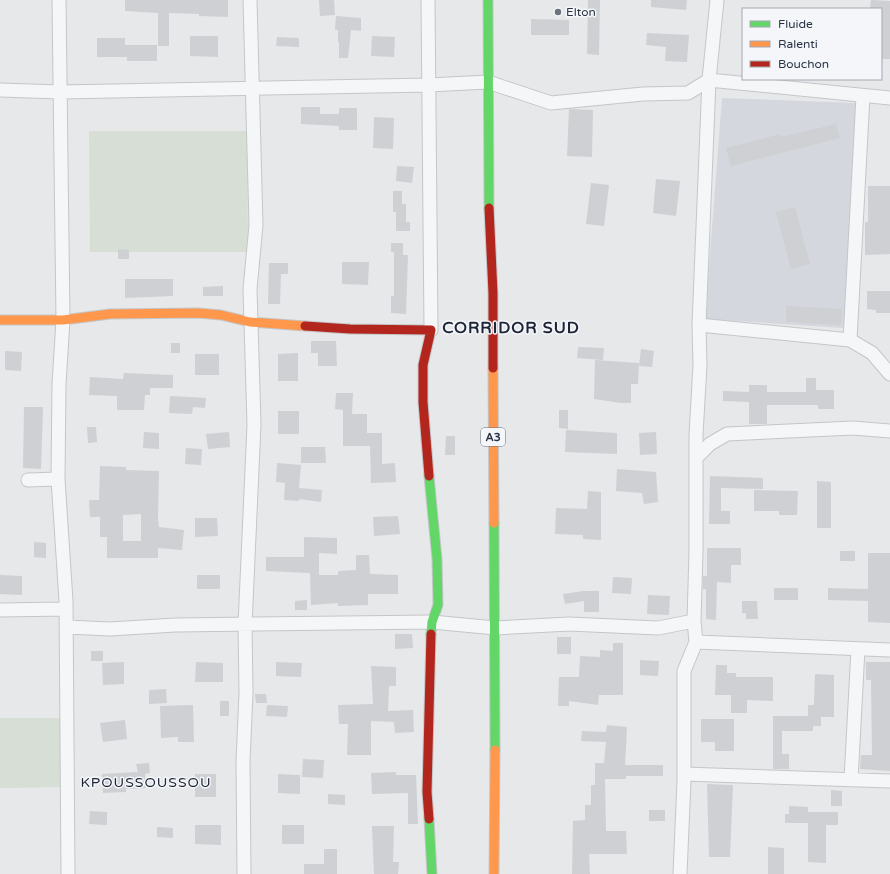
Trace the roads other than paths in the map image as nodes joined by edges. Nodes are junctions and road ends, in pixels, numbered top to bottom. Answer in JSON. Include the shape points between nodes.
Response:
{"nodes":[{"id":1,"x":60,"y":0,"type":"edge"},
{"id":2,"x":250,"y":0,"type":"edge"},
{"id":3,"x":428,"y":0,"type":"edge"},
{"id":4,"x":488,"y":0,"type":"edge"},
{"id":5,"x":717,"y":0,"type":"edge"},
{"id":6,"x":709,"y":80,"type":"junction"},
{"id":7,"x":488,"y":82,"type":"junction"},
{"id":8,"x":429,"y":85,"type":"junction"},
{"id":9,"x":253,"y":88,"type":"junction"},
{"id":10,"x":0,"y":90,"type":"edge"},
{"id":11,"x":60,"y":92,"type":"junction"},
{"id":12,"x":863,"y":96,"type":"junction"},
{"id":13,"x":890,"y":98,"type":"edge"},
{"id":14,"x":0,"y":320,"type":"edge"},
{"id":15,"x":63,"y":320,"type":"junction"},
{"id":16,"x":250,"y":322,"type":"junction"},
{"id":17,"x":700,"y":325,"type":"junction"},
{"id":18,"x":431,"y":330,"type":"junction"},
{"id":19,"x":850,"y":340,"type":"junction"},
{"id":20,"x":890,"y":374,"type":"edge"},
{"id":21,"x":890,"y":430,"type":"edge"},
{"id":22,"x":696,"y":458,"type":"junction"},
{"id":23,"x":58,"y":479,"type":"junction"},
{"id":24,"x":28,"y":480,"type":"dead end"},
{"id":25,"x":66,"y":609,"type":"junction"},
{"id":26,"x":0,"y":610,"type":"edge"},
{"id":27,"x":694,"y":621,"type":"junction"},
{"id":28,"x":432,"y":622,"type":"junction"},
{"id":29,"x":245,"y":625,"type":"junction"},
{"id":30,"x":67,"y":627,"type":"junction"},
{"id":31,"x":495,"y":628,"type":"junction"},
{"id":32,"x":696,"y":642,"type":"junction"},
{"id":33,"x":858,"y":649,"type":"junction"},
{"id":34,"x":890,"y":650,"type":"edge"},
{"id":35,"x":684,"y":774,"type":"junction"},
{"id":36,"x":851,"y":780,"type":"junction"},
{"id":37,"x":890,"y":781,"type":"edge"},
{"id":38,"x":68,"y":874,"type":"edge"},
{"id":39,"x":244,"y":874,"type":"edge"},
{"id":40,"x":432,"y":874,"type":"edge"},
{"id":41,"x":494,"y":874,"type":"edge"},
{"id":42,"x":680,"y":874,"type":"edge"}],
"edges":[{"from":1,"to":11,"type":"street"},
{"from":2,"to":9,"type":"street"},
{"from":3,"to":8,"type":"street"},
{"from":4,"to":7,"type":"main road","number":"A3"},
{"from":5,"to":6,"type":"street"},
{"from":6,"to":7,"type":"street","via":[[688,93],[643,94],[551,103]]},
{"from":6,"to":12,"type":"street"},
{"from":6,"to":17,"type":"street"},
{"from":7,"to":8,"type":"street"},
{"from":7,"to":31,"type":"main road","number":"A3","via":[[489,221],[493,293]]},
{"from":8,"to":9,"type":"street"},
{"from":8,"to":18,"type":"street"},
{"from":9,"to":11,"type":"street"},
{"from":9,"to":16,"type":"street","via":[[256,225],[250,289]]},
{"from":10,"to":11,"type":"street"},
{"from":11,"to":15,"type":"street"},
{"from":12,"to":13,"type":"street"},
{"from":12,"to":19,"type":"street"},
{"from":14,"to":15,"type":"main road"},
{"from":15,"to":16,"type":"main road","via":[[110,314],[198,313]]},
{"from":15,"to":23,"type":"street"},
{"from":16,"to":18,"type":"main road","via":[[350,329]]},
{"from":16,"to":29,"type":"street","via":[[254,425]]},
{"from":17,"to":19,"type":"street"},
{"from":17,"to":22,"type":"street"},
{"from":18,"to":28,"type":"main road","via":[[423,365],[423,402],[437,559],[438,605]]},
{"from":19,"to":20,"type":"street","via":[[872,353]]},
{"from":21,"to":22,"type":"street","via":[[822,428],[727,434],[710,444]]},
{"from":22,"to":27,"type":"street"},
{"from":23,"to":24,"type":"street"},
{"from":23,"to":25,"type":"street"},
{"from":25,"to":26,"type":"street"},
{"from":25,"to":30,"type":"street"},
{"from":27,"to":31,"type":"street","via":[[658,628],[569,624]]},
{"from":27,"to":32,"type":"street"},
{"from":28,"to":29,"type":"street"},
{"from":28,"to":31,"type":"street"},
{"from":28,"to":40,"type":"main road","via":[[427,792]]},
{"from":29,"to":30,"type":"street","via":[[175,625],[110,629]]},
{"from":29,"to":39,"type":"street"},
{"from":30,"to":38,"type":"street"},
{"from":31,"to":41,"type":"main road","number":"A3"},
{"from":32,"to":33,"type":"street"},
{"from":32,"to":35,"type":"street","via":[[684,671]]},
{"from":33,"to":34,"type":"street"},
{"from":33,"to":36,"type":"street"},
{"from":35,"to":36,"type":"street"},
{"from":35,"to":42,"type":"street"},
{"from":36,"to":37,"type":"street"}]}
